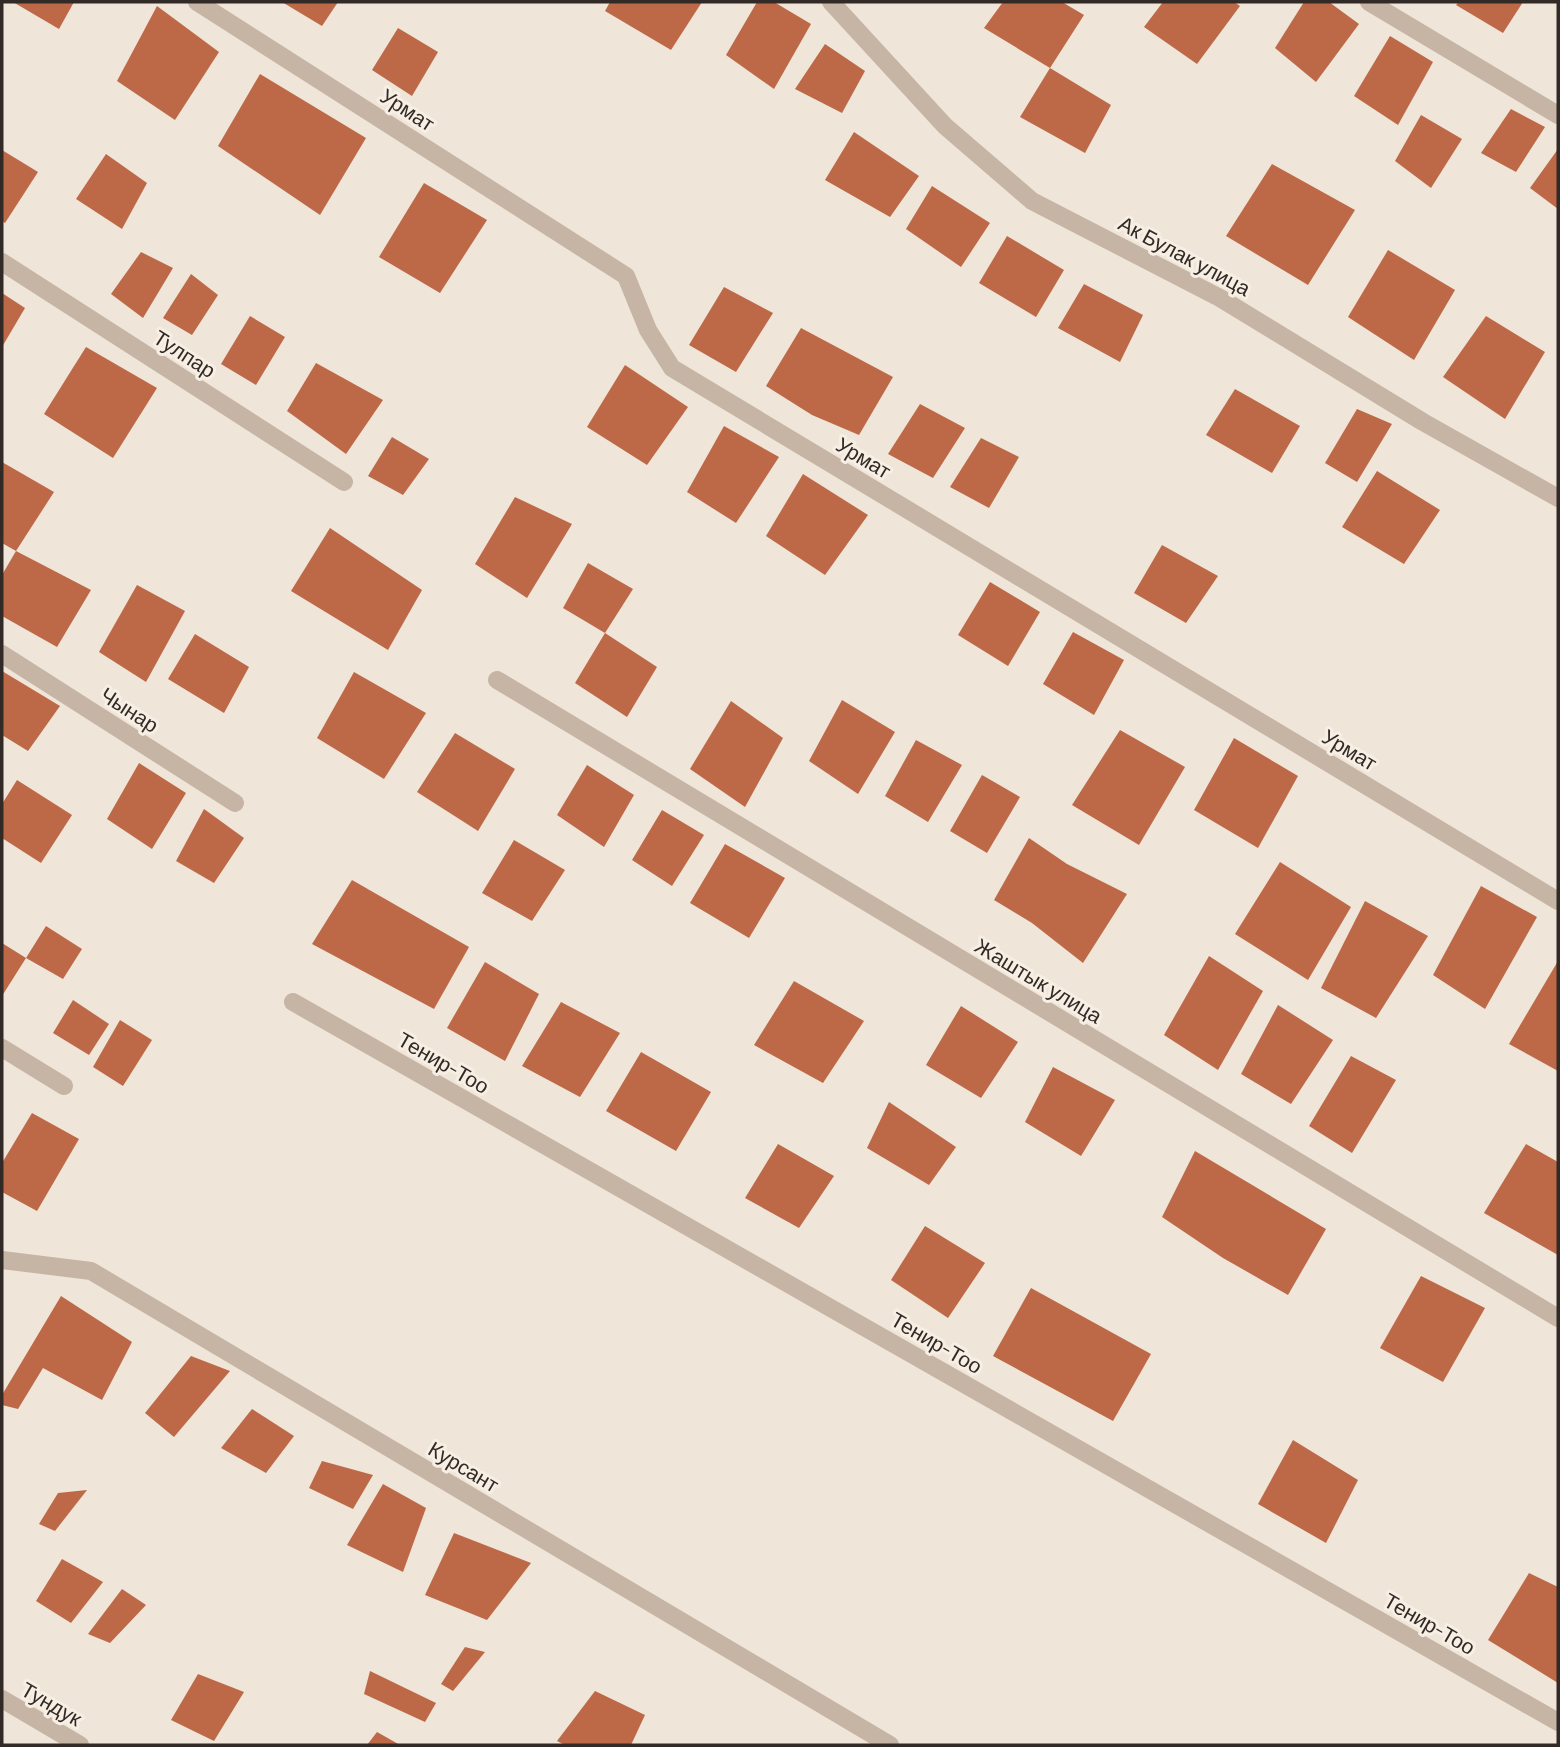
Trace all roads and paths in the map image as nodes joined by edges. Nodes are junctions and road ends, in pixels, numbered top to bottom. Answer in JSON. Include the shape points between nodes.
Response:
{"nodes":[{"id":1,"x":197,"y":2,"type":"edge"},
{"id":2,"x":831,"y":2,"type":"edge"},
{"id":3,"x":1369,"y":2,"type":"edge"},
{"id":4,"x":1558,"y":115,"type":"edge"},
{"id":5,"x":2,"y":262,"type":"edge"},
{"id":6,"x":344,"y":482,"type":"dead end"},
{"id":7,"x":1558,"y":498,"type":"edge"},
{"id":8,"x":2,"y":654,"type":"edge"},
{"id":9,"x":497,"y":680,"type":"dead end"},
{"id":10,"x":234,"y":803,"type":"dead end"},
{"id":11,"x":1558,"y":901,"type":"edge"},
{"id":12,"x":293,"y":1002,"type":"dead end"},
{"id":13,"x":2,"y":1048,"type":"edge"},
{"id":14,"x":64,"y":1086,"type":"dead end"},
{"id":15,"x":2,"y":1260,"type":"edge"},
{"id":16,"x":1558,"y":1318,"type":"edge"},
{"id":17,"x":2,"y":1699,"type":"edge"},
{"id":18,"x":1558,"y":1722,"type":"edge"},
{"id":19,"x":80,"y":1745,"type":"edge"},
{"id":20,"x":890,"y":1745,"type":"edge"}],
"edges":[{"from":1,"to":11,"type":"street","name":"Урмат","via":[[626,276],[648,330],[672,368]]},
{"from":2,"to":7,"type":"street","name":"Ак Булак улица","via":[[945,127],[1032,201],[1220,298]]},
{"from":3,"to":4,"type":"street"},
{"from":5,"to":6,"type":"street","name":"Тулпар"},
{"from":8,"to":10,"type":"street","name":"Чынар"},
{"from":9,"to":16,"type":"street","name":"Жаштык улица"},
{"from":12,"to":18,"type":"street","name":"Тенир-Тоо"},
{"from":13,"to":14,"type":"street"},
{"from":15,"to":20,"type":"street","name":"Курсант","via":[[91,1271]]},
{"from":17,"to":19,"type":"street","name":"Тундук"}]}
